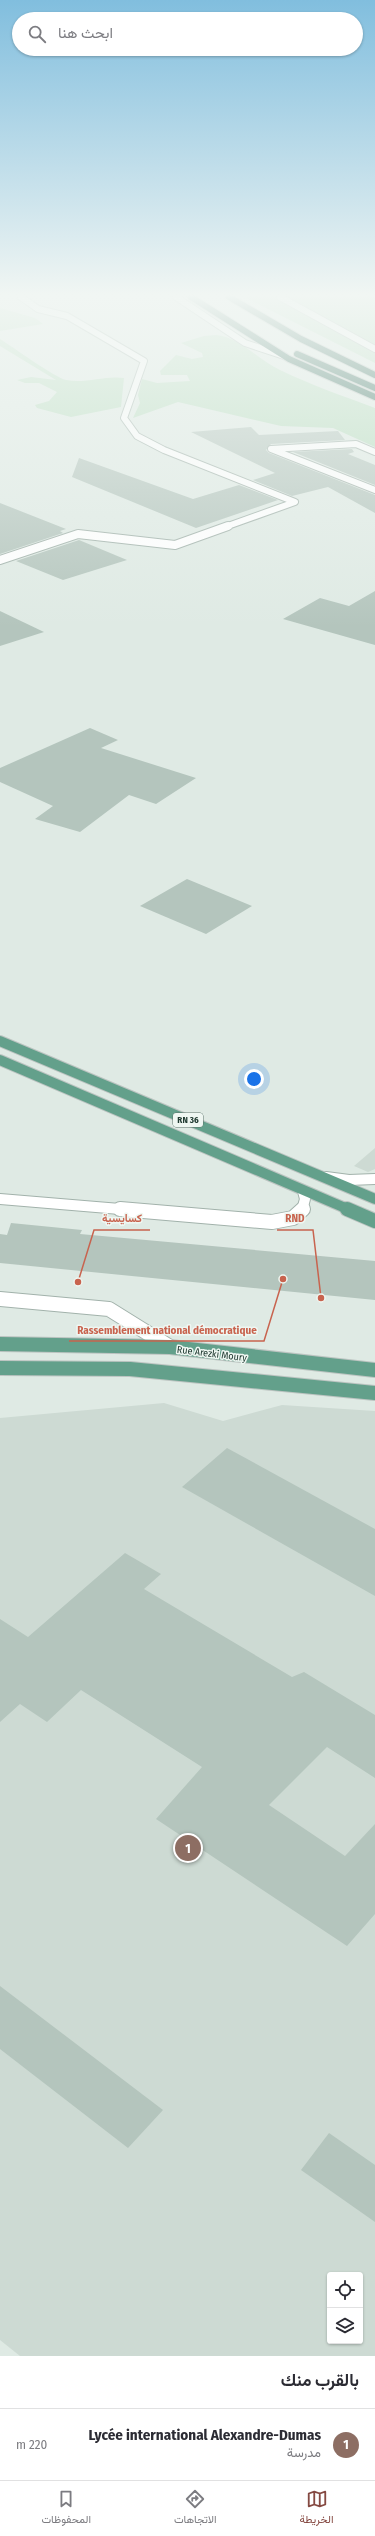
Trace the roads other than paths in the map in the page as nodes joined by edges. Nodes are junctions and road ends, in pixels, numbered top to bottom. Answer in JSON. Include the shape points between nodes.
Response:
{"nodes":[{"id":1,"x":128,"y":407,"type":"edge"},
{"id":2,"x":375,"y":452,"type":"edge"},
{"id":3,"x":375,"y":490,"type":"edge"},
{"id":4,"x":0,"y":560,"type":"edge"},
{"id":5,"x":0,"y":1041,"type":"edge"},
{"id":6,"x":0,"y":1060,"type":"edge"},
{"id":7,"x":319,"y":1176,"type":"junction"},
{"id":8,"x":375,"y":1180,"type":"edge"},
{"id":9,"x":303,"y":1191,"type":"junction"},
{"id":10,"x":0,"y":1199,"type":"edge"},
{"id":11,"x":375,"y":1199,"type":"edge"},
{"id":12,"x":375,"y":1221,"type":"edge"},
{"id":13,"x":375,"y":1230,"type":"edge"},
{"id":14,"x":0,"y":1299,"type":"edge"},
{"id":15,"x":0,"y":1344,"type":"edge"},
{"id":16,"x":170,"y":1347,"type":"junction"},
{"id":17,"x":0,"y":1368,"type":"edge"},
{"id":18,"x":375,"y":1370,"type":"edge"},
{"id":19,"x":375,"y":1393,"type":"edge"}],
"edges":[{"from":1,"to":4,"type":"street","via":[[124,418],[138,436],[164,450],[295,502],[175,545],[78,534]]},
{"from":2,"to":3,"type":"street","via":[[356,444],[272,449]]},
{"from":5,"to":7,"type":"main road","number":"RN 36"},
{"from":6,"to":9,"type":"main road","number":"RN 36"},
{"from":7,"to":8,"type":"street"},
{"from":7,"to":11,"type":"main road","number":"RN 36"},
{"from":9,"to":10,"type":"street","via":[[306,1200],[302,1211],[296,1217],[272,1222]]},
{"from":9,"to":12,"type":"main road","number":"RN 36"},
{"from":9,"to":13,"type":"main road","number":"RN 36"},
{"from":14,"to":16,"type":"street","via":[[109,1309]]},
{"from":15,"to":16,"type":"main road","name":"Rue Arezki Moury"},
{"from":16,"to":18,"type":"main road","name":"Rue Arezki Moury"},
{"from":17,"to":19,"type":"main road","via":[[130,1369]]}]}
